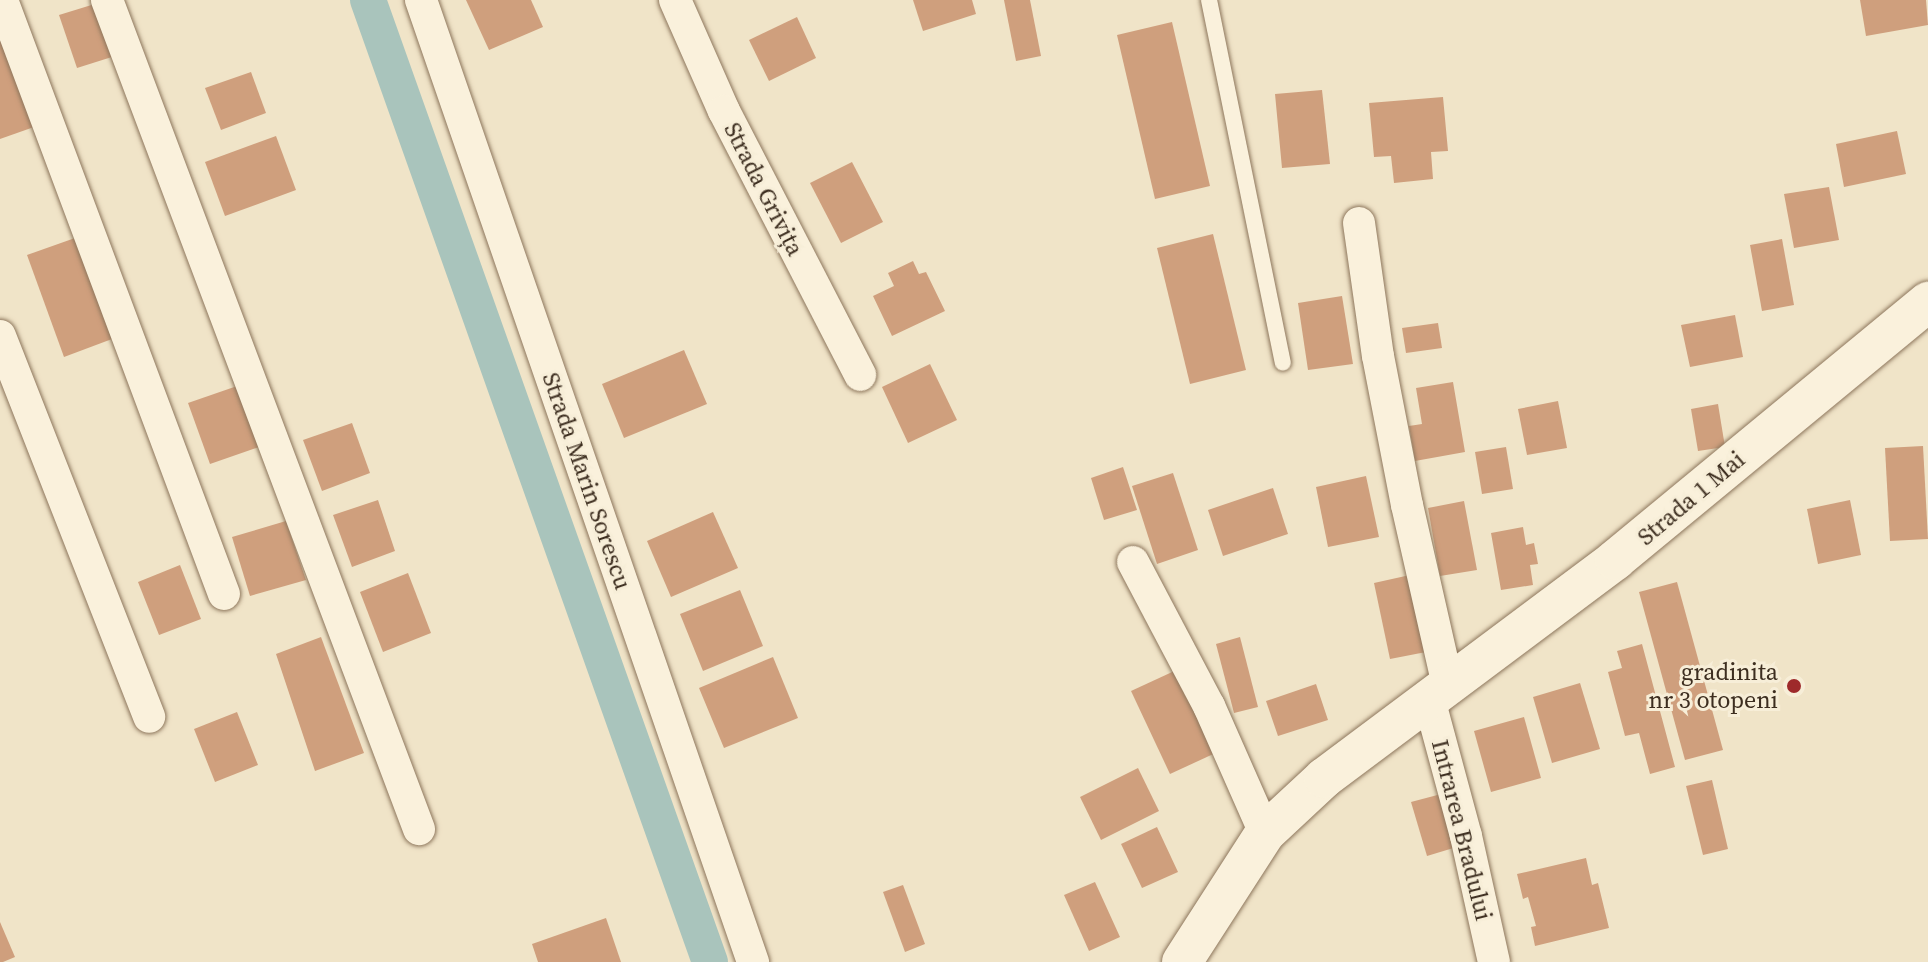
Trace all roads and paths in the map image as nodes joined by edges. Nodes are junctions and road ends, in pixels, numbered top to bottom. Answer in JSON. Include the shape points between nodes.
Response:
{"nodes":[{"id":1,"x":2,"y":0,"type":"edge"},
{"id":2,"x":107,"y":0,"type":"edge"},
{"id":3,"x":421,"y":0,"type":"edge"},
{"id":4,"x":675,"y":0,"type":"edge"},
{"id":5,"x":1209,"y":0,"type":"edge"},
{"id":6,"x":1359,"y":223,"type":"dead end"},
{"id":7,"x":1928,"y":302,"type":"edge"},
{"id":8,"x":0,"y":336,"type":"edge"},
{"id":9,"x":1283,"y":363,"type":"dead end"},
{"id":10,"x":860,"y":375,"type":"dead end"},
{"id":11,"x":1133,"y":562,"type":"dead end"},
{"id":12,"x":224,"y":594,"type":"dead end"},
{"id":13,"x":1439,"y":692,"type":"junction"},
{"id":14,"x":149,"y":717,"type":"dead end"},
{"id":15,"x":419,"y":829,"type":"dead end"},
{"id":16,"x":1265,"y":833,"type":"junction"},
{"id":17,"x":753,"y":962,"type":"edge"},
{"id":18,"x":1182,"y":962,"type":"edge"},
{"id":19,"x":1494,"y":962,"type":"edge"}],
"edges":[{"from":1,"to":12,"type":"street"},
{"from":2,"to":15,"type":"street"},
{"from":3,"to":17,"type":"street","name":"Strada Marin Sorescu"},
{"from":4,"to":10,"type":"street","name":"Strada Grivița","via":[[724,111]]},
{"from":5,"to":9,"type":"lane"},
{"from":6,"to":13,"type":"street"},
{"from":7,"to":13,"type":"street","name":"Strada 1 Mai","via":[[1615,560]]},
{"from":8,"to":14,"type":"street"},
{"from":11,"to":16,"type":"street","via":[[1209,706]]},
{"from":13,"to":16,"type":"street","name":"Strada 1 Mai","via":[[1324,778]]},
{"from":13,"to":19,"type":"street","name":"Intrarea Bradului"},
{"from":16,"to":18,"type":"street","name":"Strada 1 Mai"}]}
